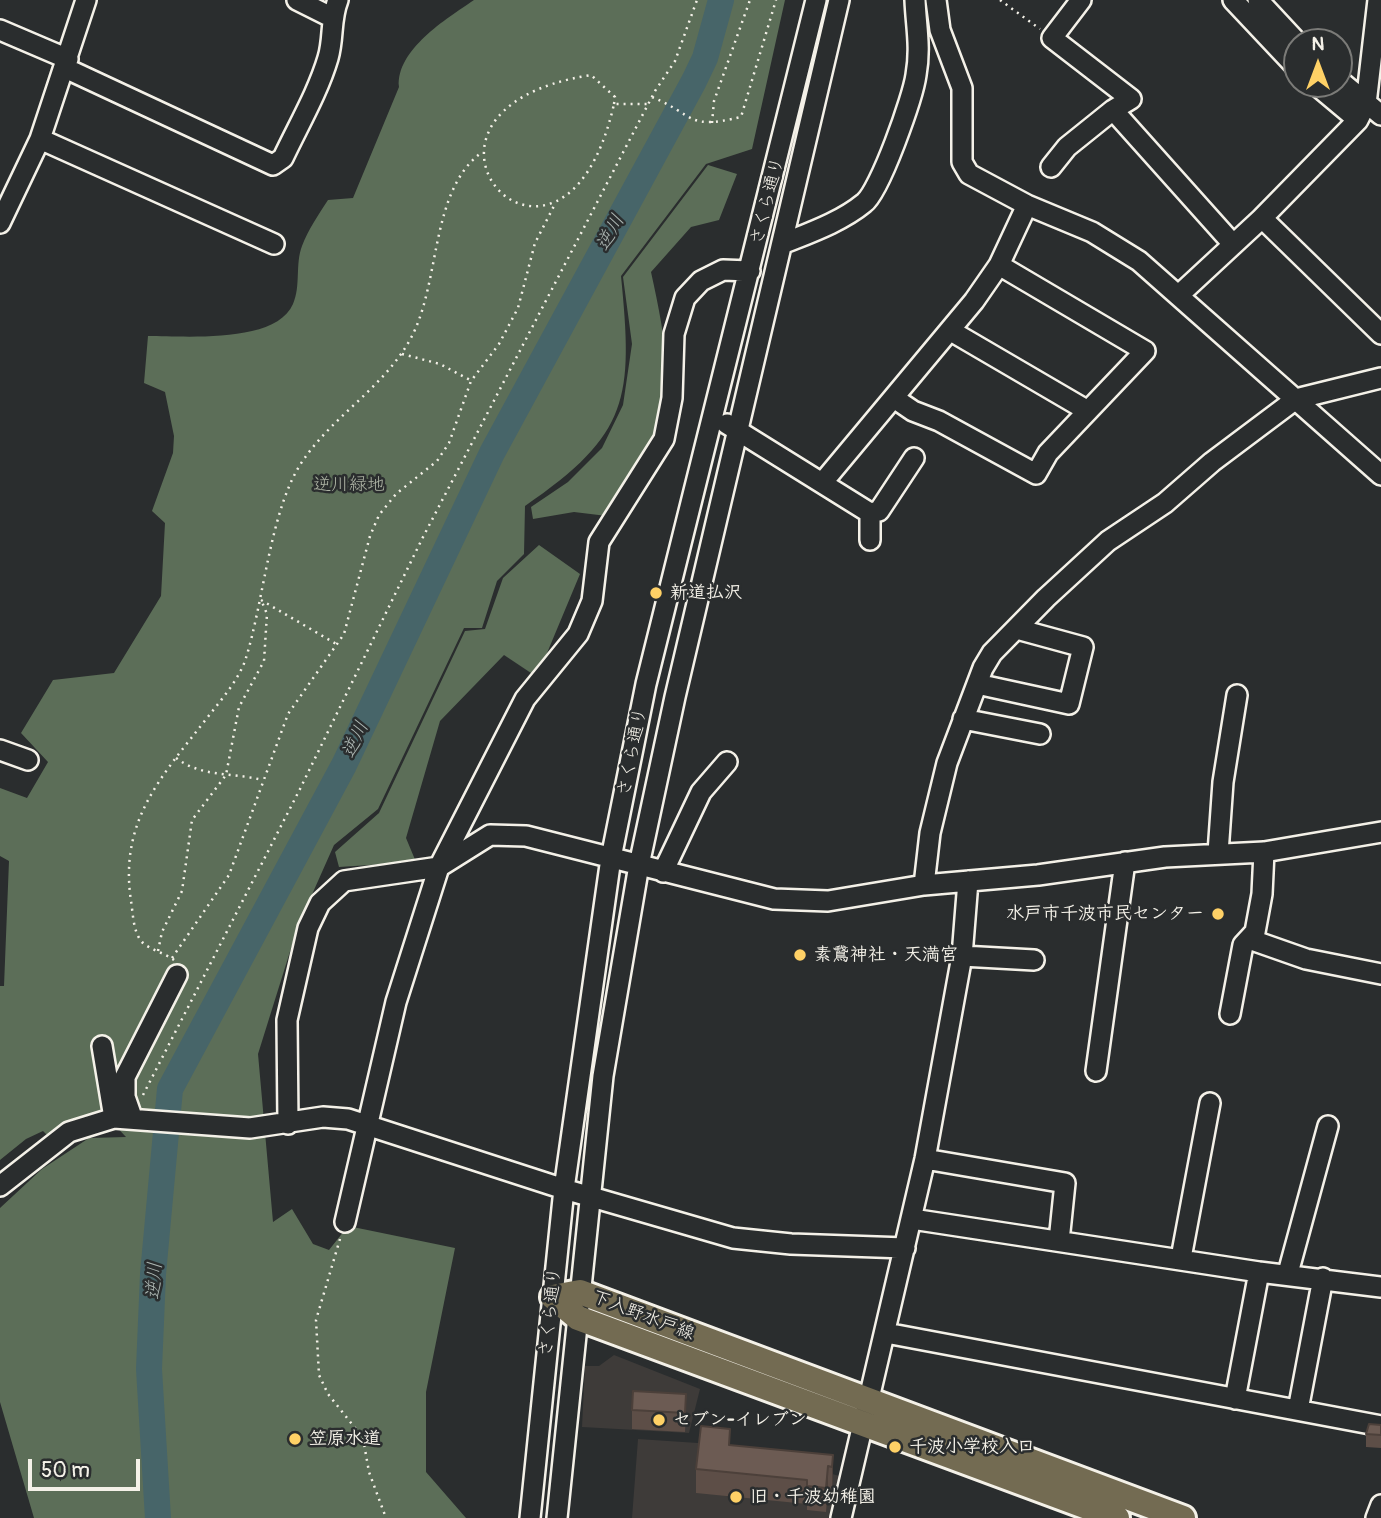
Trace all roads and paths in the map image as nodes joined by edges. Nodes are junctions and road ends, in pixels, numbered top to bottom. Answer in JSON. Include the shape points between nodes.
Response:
{"nodes":[{"id":1,"x":86,"y":0,"type":"edge"},
{"id":2,"x":297,"y":0,"type":"edge"},
{"id":3,"x":697,"y":0,"type":"edge"},
{"id":4,"x":750,"y":0,"type":"edge"},
{"id":5,"x":776,"y":0,"type":"edge"},
{"id":6,"x":816,"y":0,"type":"edge"},
{"id":7,"x":839,"y":0,"type":"edge"},
{"id":8,"x":915,"y":0,"type":"edge"},
{"id":9,"x":936,"y":0,"type":"edge"},
{"id":10,"x":1000,"y":0,"type":"edge"},
{"id":11,"x":1081,"y":0,"type":"edge"},
{"id":12,"x":1233,"y":0,"type":"edge"},
{"id":13,"x":1258,"y":0,"type":"edge"},
{"id":14,"x":1378,"y":0,"type":"edge"},
{"id":15,"x":335,"y":8,"type":"edge"},
{"id":16,"x":1284,"y":28,"type":"edge"},
{"id":17,"x":0,"y":30,"type":"edge"},
{"id":18,"x":1052,"y":38,"type":"junction"},
{"id":19,"x":1283,"y":53,"type":"edge"},
{"id":20,"x":66,"y":64,"type":"junction"},
{"id":21,"x":1353,"y":96,"type":"edge"},
{"id":22,"x":652,"y":97,"type":"junction"},
{"id":23,"x":1341,"y":98,"type":"edge"},
{"id":24,"x":614,"y":104,"type":"junction"},
{"id":25,"x":649,"y":104,"type":"junction"},
{"id":26,"x":1112,"y":110,"type":"junction"},
{"id":27,"x":1368,"y":113,"type":"edge"},
{"id":28,"x":712,"y":124,"type":"junction"},
{"id":29,"x":40,"y":139,"type":"junction"},
{"id":30,"x":482,"y":152,"type":"junction"},
{"id":31,"x":1051,"y":167,"type":"dead end"},
{"id":32,"x":7,"y":189,"type":"edge"},
{"id":33,"x":555,"y":204,"type":"junction"},
{"id":34,"x":1027,"y":205,"type":"junction"},
{"id":35,"x":1262,"y":218,"type":"junction"},
{"id":36,"x":0,"y":223,"type":"edge"},
{"id":37,"x":1233,"y":243,"type":"junction"},
{"id":38,"x":274,"y":244,"type":"dead end"},
{"id":39,"x":782,"y":244,"type":"junction"},
{"id":40,"x":999,"y":264,"type":"junction"},
{"id":41,"x":750,"y":271,"type":"junction"},
{"id":42,"x":1180,"y":294,"type":"junction"},
{"id":43,"x":950,"y":331,"type":"junction"},
{"id":44,"x":1381,"y":334,"type":"edge"},
{"id":45,"x":402,"y":354,"type":"junction"},
{"id":46,"x":1381,"y":378,"type":"edge"},
{"id":47,"x":471,"y":380,"type":"junction"},
{"id":48,"x":894,"y":398,"type":"junction"},
{"id":49,"x":1296,"y":399,"type":"junction"},
{"id":50,"x":1088,"y":411,"type":"junction"},
{"id":51,"x":714,"y":418,"type":"junction"},
{"id":52,"x":737,"y":430,"type":"junction"},
{"id":53,"x":914,"y":458,"type":"dead end"},
{"id":54,"x":1381,"y":475,"type":"edge"},
{"id":55,"x":823,"y":482,"type":"junction"},
{"id":56,"x":870,"y":513,"type":"junction"},
{"id":57,"x":870,"y":540,"type":"dead end"},
{"id":58,"x":261,"y":600,"type":"junction"},
{"id":59,"x":1017,"y":629,"type":"junction"},
{"id":60,"x":338,"y":645,"type":"junction"},
{"id":61,"x":977,"y":684,"type":"junction"},
{"id":62,"x":1237,"y":695,"type":"dead end"},
{"id":63,"x":963,"y":719,"type":"junction"},
{"id":64,"x":1040,"y":734,"type":"dead end"},
{"id":65,"x":0,"y":750,"type":"edge"},
{"id":66,"x":176,"y":758,"type":"junction"},
{"id":67,"x":28,"y":760,"type":"dead end"},
{"id":68,"x":727,"y":762,"type":"dead end"},
{"id":69,"x":226,"y":775,"type":"junction"},
{"id":70,"x":262,"y":780,"type":"junction"},
{"id":71,"x":1381,"y":831,"type":"edge"},
{"id":72,"x":1264,"y":852,"type":"junction"},
{"id":73,"x":1218,"y":853,"type":"junction"},
{"id":74,"x":611,"y":858,"type":"junction"},
{"id":75,"x":1125,"y":863,"type":"junction"},
{"id":76,"x":639,"y":865,"type":"junction"},
{"id":77,"x":439,"y":867,"type":"junction"},
{"id":78,"x":663,"y":872,"type":"junction"},
{"id":79,"x":968,"y":881,"type":"junction"},
{"id":80,"x":924,"y":885,"type":"junction"},
{"id":81,"x":1249,"y":939,"type":"junction"},
{"id":82,"x":158,"y":950,"type":"junction"},
{"id":83,"x":962,"y":956,"type":"junction"},
{"id":84,"x":1034,"y":960,"type":"dead end"},
{"id":85,"x":174,"y":966,"type":"junction"},
{"id":86,"x":1381,"y":974,"type":"edge"},
{"id":87,"x":1230,"y":1014,"type":"dead end"},
{"id":88,"x":102,"y":1046,"type":"dead end"},
{"id":89,"x":1097,"y":1071,"type":"dead end"},
{"id":90,"x":1210,"y":1104,"type":"dead end"},
{"id":91,"x":131,"y":1118,"type":"junction"},
{"id":92,"x":369,"y":1123,"type":"junction"},
{"id":93,"x":288,"y":1124,"type":"junction"},
{"id":94,"x":1328,"y":1126,"type":"dead end"},
{"id":95,"x":925,"y":1158,"type":"junction"},
{"id":96,"x":0,"y":1186,"type":"edge"},
{"id":97,"x":564,"y":1189,"type":"junction"},
{"id":98,"x":589,"y":1195,"type":"junction"},
{"id":99,"x":912,"y":1219,"type":"junction"},
{"id":100,"x":345,"y":1222,"type":"joint"},
{"id":101,"x":1059,"y":1241,"type":"junction"},
{"id":102,"x":905,"y":1248,"type":"junction"},
{"id":103,"x":1181,"y":1258,"type":"junction"},
{"id":104,"x":1259,"y":1272,"type":"junction"},
{"id":105,"x":1288,"y":1273,"type":"junction"},
{"id":106,"x":1323,"y":1278,"type":"junction"},
{"id":107,"x":1381,"y":1287,"type":"edge"},
{"id":108,"x":580,"y":1292,"type":"junction"},
{"id":109,"x":553,"y":1297,"type":"junction"},
{"id":110,"x":578,"y":1318,"type":"junction"},
{"id":111,"x":886,"y":1333,"type":"junction"},
{"id":112,"x":1236,"y":1398,"type":"junction"},
{"id":113,"x":1298,"y":1410,"type":"junction"},
{"id":114,"x":865,"y":1412,"type":"junction"},
{"id":115,"x":1381,"y":1426,"type":"edge"},
{"id":116,"x":1381,"y":1505,"type":"edge"},
{"id":117,"x":386,"y":1518,"type":"edge"},
{"id":118,"x":530,"y":1518,"type":"edge"},
{"id":119,"x":556,"y":1518,"type":"edge"},
{"id":120,"x":841,"y":1518,"type":"edge"},
{"id":121,"x":1117,"y":1518,"type":"edge"},
{"id":122,"x":1183,"y":1518,"type":"edge"},
{"id":123,"x":1376,"y":1518,"type":"edge"}],
"edges":[{"from":1,"to":20,"type":"street"},
{"from":2,"to":15,"type":"street"},
{"from":3,"to":22,"type":"path","via":[[675,61]]},
{"from":4,"to":28,"type":"path","via":[[714,101]]},
{"from":5,"to":28,"type":"path","via":[[741,117]]},
{"from":6,"to":41,"type":"street","name":"さくら通り"},
{"from":7,"to":39,"type":"street","name":"さくら通り"},
{"from":8,"to":39,"type":"street","via":[[920,32],[916,77],[881,176],[866,202],[814,232]]},
{"from":9,"to":34,"type":"street","via":[[940,30],[962,89],[962,162],[969,174]]},
{"from":10,"to":18,"type":"path"},
{"from":11,"to":18,"type":"street"},
{"from":12,"to":19,"type":"street"},
{"from":13,"to":16,"type":"street"},
{"from":14,"to":27,"type":"street"},
{"from":15,"to":20,"type":"street","via":[[327,63],[283,158],[272,165]]},
{"from":17,"to":20,"type":"street"},
{"from":18,"to":26,"type":"street","via":[[1130,99]]},
{"from":20,"to":29,"type":"street"},
{"from":21,"to":27,"type":"street"},
{"from":22,"to":25,"type":"path"},
{"from":22,"to":28,"type":"path","via":[[696,123]]},
{"from":23,"to":27,"type":"street"},
{"from":24,"to":25,"type":"path"},
{"from":24,"to":30,"type":"path","via":[[615,97],[591,75],[529,93],[501,116],[483,142]]},
{"from":24,"to":33,"type":"path","via":[[606,140],[592,169],[573,192]]},
{"from":25,"to":91,"type":"path","via":[[422,539]]},
{"from":26,"to":31,"type":"street"},
{"from":26,"to":37,"type":"street"},
{"from":27,"to":35,"type":"street"},
{"from":29,"to":32,"type":"street"},
{"from":29,"to":38,"type":"street"},
{"from":30,"to":33,"type":"path","via":[[491,182],[509,200],[531,206]]},
{"from":30,"to":45,"type":"path","via":[[470,162],[447,202],[430,287]]},
{"from":32,"to":36,"type":"street"},
{"from":33,"to":47,"type":"path","via":[[536,243],[518,308],[499,344]]},
{"from":34,"to":40,"type":"street"},
{"from":34,"to":42,"type":"street","via":[[1092,232]]},
{"from":35,"to":37,"type":"street"},
{"from":35,"to":44,"type":"street"},
{"from":37,"to":42,"type":"street"},
{"from":39,"to":52,"type":"street","name":"さくら通り"},
{"from":40,"to":43,"type":"street"},
{"from":40,"to":50,"type":"street","via":[[1145,351]]},
{"from":41,"to":51,"type":"street","name":"さくら通り"},
{"from":41,"to":77,"type":"street","via":[[723,270],[701,281],[685,298],[674,334],[672,398],[664,439],[599,542],[592,601],[578,634],[525,699]]},
{"from":42,"to":49,"type":"street"},
{"from":43,"to":48,"type":"street"},
{"from":43,"to":50,"type":"street"},
{"from":45,"to":47,"type":"path","via":[[440,364]]},
{"from":45,"to":58,"type":"path","via":[[312,448],[296,471],[282,508]]},
{"from":46,"to":49,"type":"street"},
{"from":47,"to":60,"type":"path","via":[[449,443],[437,461],[396,494],[379,515]]},
{"from":48,"to":50,"type":"street","via":[[1036,474],[1048,453]]},
{"from":48,"to":55,"type":"street"},
{"from":49,"to":54,"type":"street"},
{"from":49,"to":59,"type":"street","via":[[1165,503],[1108,541]]},
{"from":51,"to":52,"type":"street"},
{"from":51,"to":74,"type":"street","name":"さくら通り","via":[[646,684]]},
{"from":52,"to":55,"type":"street"},
{"from":52,"to":76,"type":"street","name":"さくら通り"},
{"from":53,"to":56,"type":"street","via":[[878,511]]},
{"from":55,"to":56,"type":"street"},
{"from":56,"to":57,"type":"street"},
{"from":58,"to":60,"type":"path"},
{"from":58,"to":66,"type":"path","via":[[239,675]]},
{"from":58,"to":69,"type":"path","via":[[267,614],[264,661],[239,707]]},
{"from":59,"to":61,"type":"street","via":[[992,653]]},
{"from":59,"to":61,"type":"street","via":[[1083,647],[1069,704]]},
{"from":60,"to":70,"type":"path","via":[[288,715]]},
{"from":61,"to":63,"type":"street"},
{"from":62,"to":73,"type":"street","via":[[1223,782]]},
{"from":63,"to":64,"type":"street"},
{"from":63,"to":80,"type":"street","via":[[930,833]]},
{"from":65,"to":67,"type":"street"},
{"from":66,"to":69,"type":"path","via":[[196,771]]},
{"from":66,"to":82,"type":"path","via":[[140,814],[129,853],[136,931],[142,942]]},
{"from":68,"to":78,"type":"street","via":[[701,792]]},
{"from":69,"to":70,"type":"path"},
{"from":69,"to":82,"type":"path","via":[[192,820],[182,891]]},
{"from":70,"to":85,"type":"path","via":[[229,875]]},
{"from":71,"to":72,"type":"street"},
{"from":72,"to":73,"type":"street"},
{"from":72,"to":81,"type":"street","via":[[1262,894],[1255,932]]},
{"from":73,"to":75,"type":"street"},
{"from":74,"to":76,"type":"street"},
{"from":74,"to":77,"type":"street","via":[[526,836],[490,835]]},
{"from":74,"to":97,"type":"street","name":"さくら通り"},
{"from":75,"to":79,"type":"street"},
{"from":75,"to":89,"type":"street"},
{"from":76,"to":78,"type":"street"},
{"from":76,"to":98,"type":"street","name":"さくら通り","via":[[603,1076]]},
{"from":77,"to":92,"type":"street","via":[[396,1002]]},
{"from":77,"to":93,"type":"street","via":[[344,881],[320,903],[308,928],[286,1020]]},
{"from":78,"to":80,"type":"street","via":[[798,902]]},
{"from":79,"to":80,"type":"street"},
{"from":79,"to":83,"type":"street"},
{"from":81,"to":86,"type":"street","via":[[1306,959]]},
{"from":81,"to":87,"type":"street"},
{"from":82,"to":85,"type":"path"},
{"from":83,"to":84,"type":"street"},
{"from":83,"to":95,"type":"street"},
{"from":85,"to":91,"type":"street","via":[[125,1077]]},
{"from":88,"to":91,"type":"street"},
{"from":90,"to":103,"type":"street"},
{"from":91,"to":93,"type":"street","via":[[250,1128]]},
{"from":91,"to":96,"type":"street","via":[[69,1132]]},
{"from":92,"to":93,"type":"street","via":[[323,1117]]},
{"from":92,"to":97,"type":"street"},
{"from":92,"to":100,"type":"street"},
{"from":94,"to":105,"type":"street"},
{"from":95,"to":99,"type":"street"},
{"from":95,"to":101,"type":"street","via":[[1065,1183]]},
{"from":97,"to":98,"type":"street"},
{"from":97,"to":109,"type":"street","name":"さくら通り"},
{"from":98,"to":102,"type":"street","via":[[733,1238]]},
{"from":98,"to":108,"type":"street","name":"さくら通り"},
{"from":99,"to":101,"type":"street"},
{"from":99,"to":102,"type":"street"},
{"from":100,"to":117,"type":"path","via":[[316,1320],[319,1375],[328,1394],[363,1438],[369,1472]]},
{"from":101,"to":103,"type":"street"},
{"from":102,"to":111,"type":"street"},
{"from":103,"to":104,"type":"street"},
{"from":104,"to":105,"type":"street"},
{"from":104,"to":112,"type":"street"},
{"from":105,"to":106,"type":"street"},
{"from":106,"to":107,"type":"street"},
{"from":106,"to":113,"type":"street"},
{"from":108,"to":109,"type":"main road","name":"下入野水戸線"},
{"from":108,"to":110,"type":"street","name":"さくら通り"},
{"from":108,"to":114,"type":"main road","name":"下入野水戸線"},
{"from":109,"to":110,"type":"main road","name":"下入野水戸線"},
{"from":109,"to":118,"type":"street","name":"さくら通り"},
{"from":110,"to":114,"type":"main road","name":"下入野水戸線"},
{"from":110,"to":119,"type":"street","name":"さくら通り"},
{"from":111,"to":112,"type":"street"},
{"from":111,"to":114,"type":"street"},
{"from":112,"to":113,"type":"street"},
{"from":113,"to":115,"type":"street"},
{"from":114,"to":120,"type":"street"},
{"from":114,"to":121,"type":"main road","name":"下入野水戸線"},
{"from":114,"to":122,"type":"main road","name":"下入野水戸線"},
{"from":116,"to":123,"type":"street"}]}
